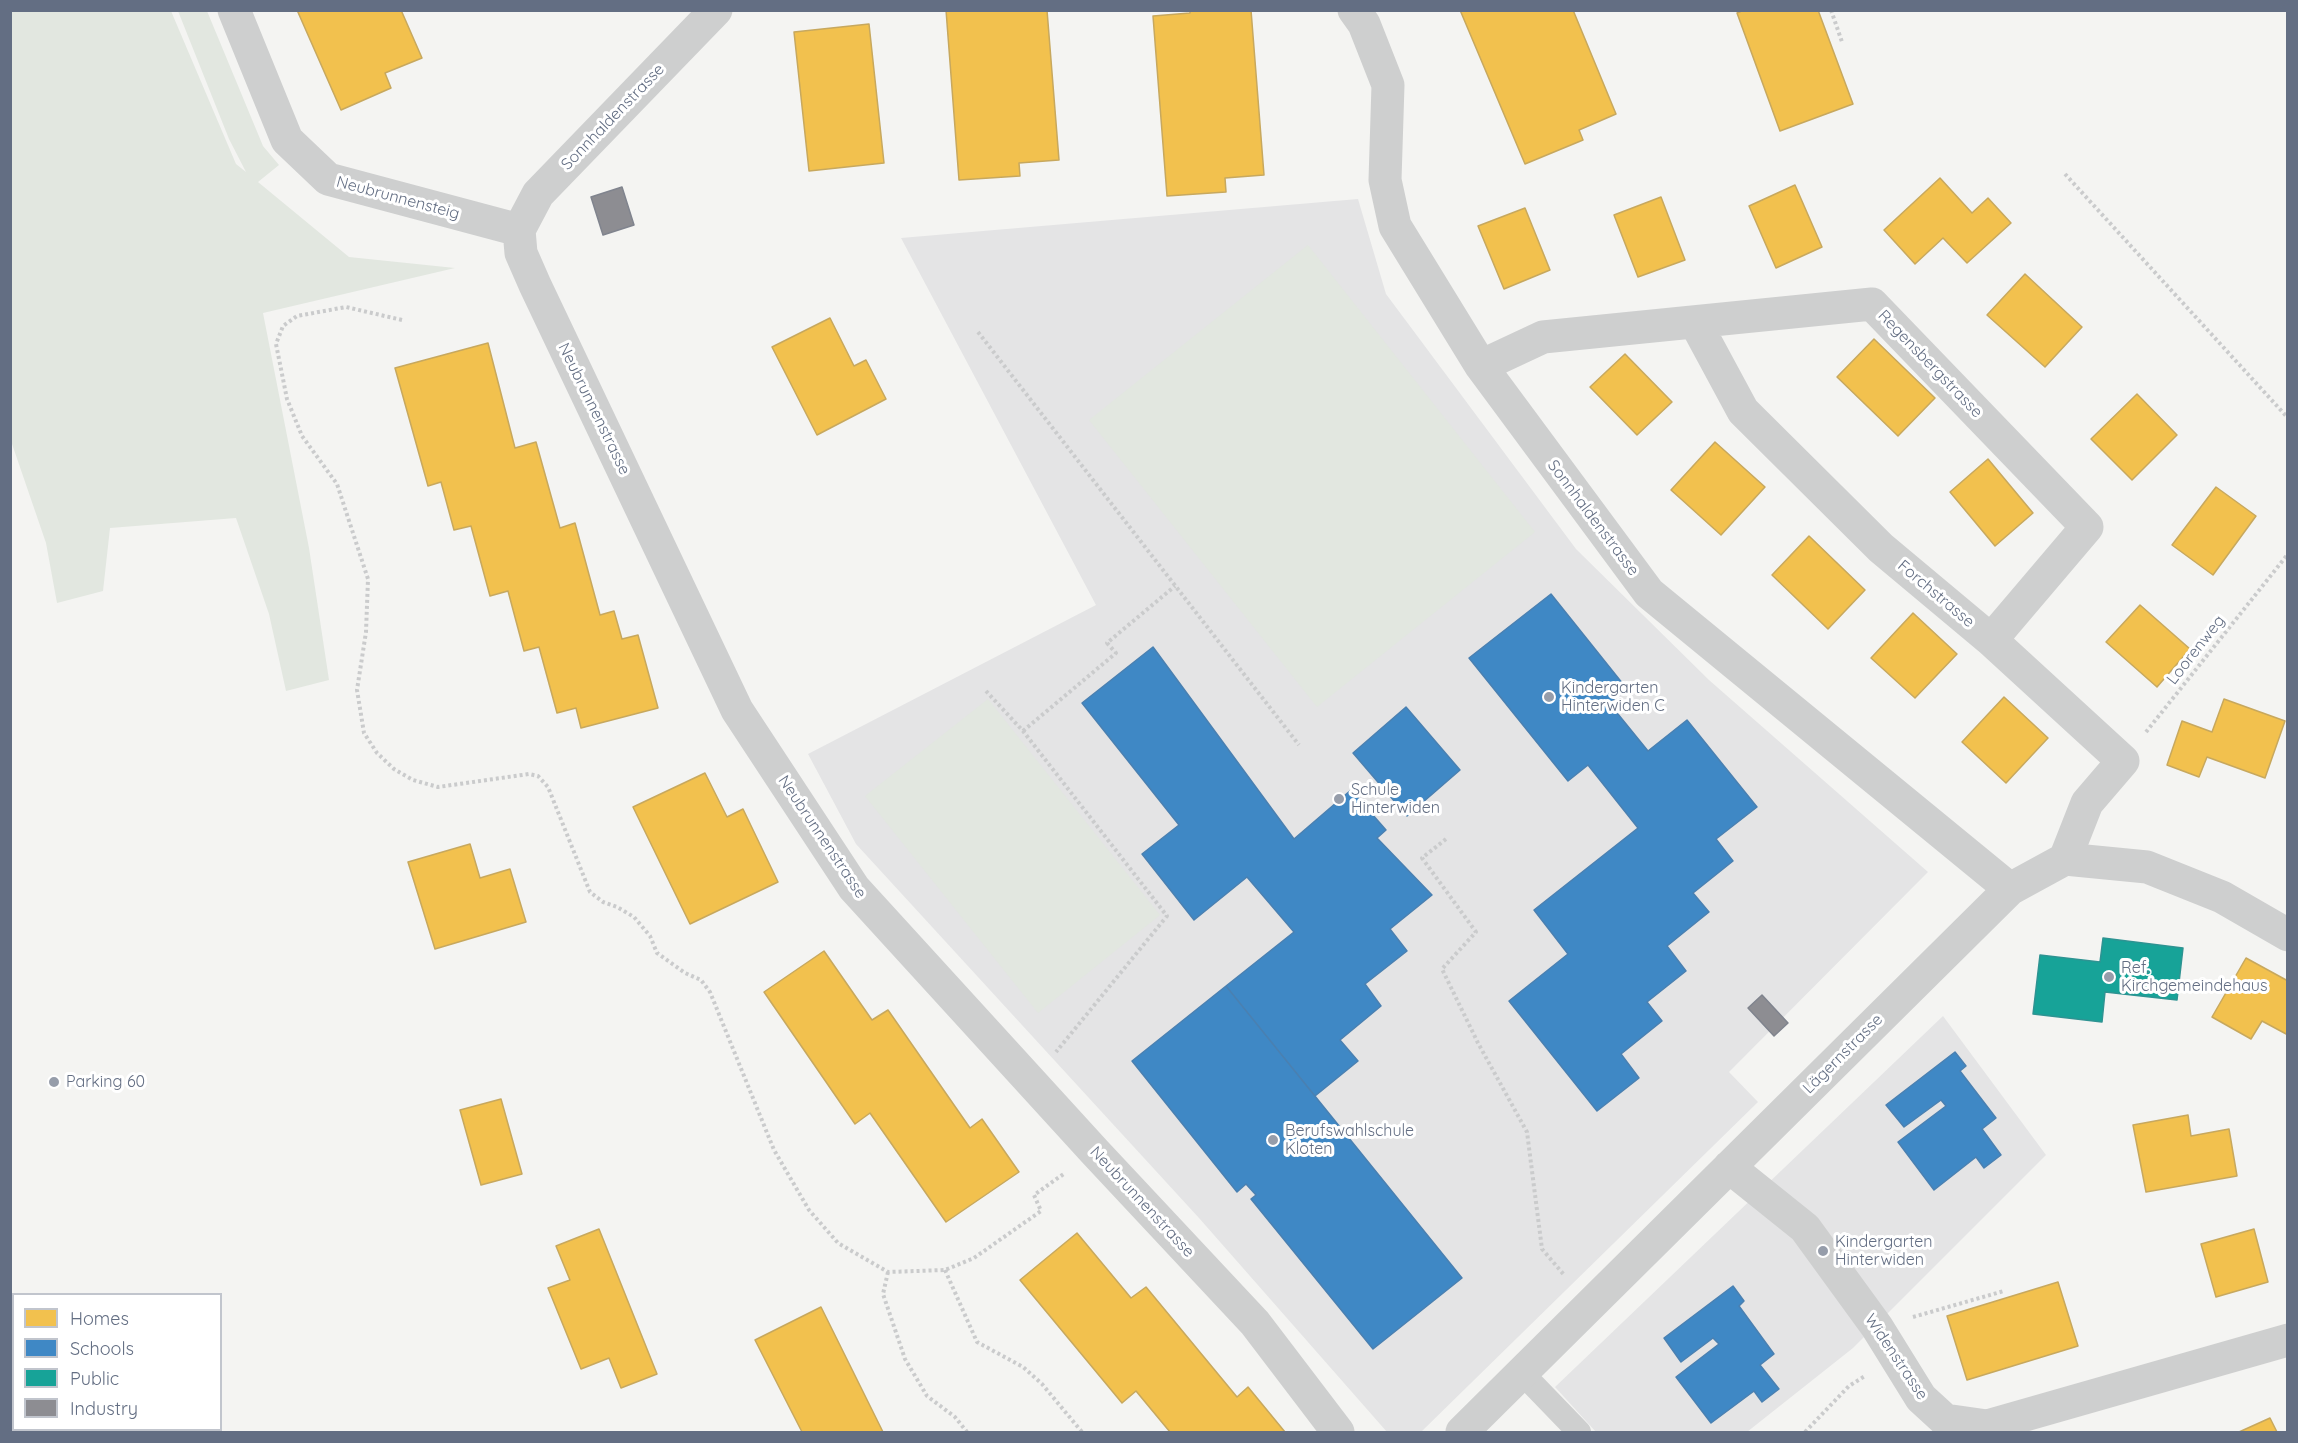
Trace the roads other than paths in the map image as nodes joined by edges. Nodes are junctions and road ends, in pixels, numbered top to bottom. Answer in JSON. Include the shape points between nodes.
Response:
{"nodes":[{"id":1,"x":234,"y":10,"type":"edge"},
{"id":2,"x":716,"y":10,"type":"edge"},
{"id":3,"x":1368,"y":15,"type":"edge"},
{"id":4,"x":519,"y":230,"type":"junction"},
{"id":5,"x":1695,"y":322,"type":"junction"},
{"id":6,"x":1480,"y":366,"type":"junction"},
{"id":7,"x":1991,"y":640,"type":"junction"},
{"id":8,"x":2065,"y":859,"type":"junction"},
{"id":9,"x":2010,"y":889,"type":"junction"},
{"id":10,"x":2288,"y":935,"type":"edge"},
{"id":11,"x":1729,"y":1167,"type":"junction"},
{"id":12,"x":2288,"y":1340,"type":"edge"},
{"id":13,"x":1522,"y":1373,"type":"junction"},
{"id":14,"x":1338,"y":1432,"type":"edge"},
{"id":15,"x":1462,"y":1432,"type":"edge"},
{"id":16,"x":1579,"y":1432,"type":"edge"}],
"edges":[{"from":1,"to":4,"type":"street","name":"Neubrunnensteig","via":[[287,140],[328,179]]},
{"from":2,"to":4,"type":"street","name":"Sonnhaldenstrasse","via":[[538,194]]},
{"from":3,"to":6,"type":"street","name":"Sonnhaldenstrasse","via":[[1388,85],[1385,180],[1395,226]]},
{"from":4,"to":14,"type":"street","name":"Neubrunnenstrasse","via":[[521,253],[534,285],[737,710],[854,888],[1255,1323]]},
{"from":5,"to":6,"type":"street","name":"Regensbergstrasse","via":[[1543,337]]},
{"from":5,"to":7,"type":"street","name":"Forchstrasse","via":[[1743,411],[1881,549]]},
{"from":5,"to":7,"type":"street","name":"Regensbergstrasse","via":[[1872,304],[2087,527]]},
{"from":6,"to":9,"type":"street","name":"Sonnhaldenstrasse","via":[[1649,593]]},
{"from":7,"to":8,"type":"street","name":"Forchstrasse","via":[[2123,761],[2087,803]]},
{"from":8,"to":9,"type":"street","name":"Lägernstrasse"},
{"from":8,"to":10,"type":"street","via":[[2147,867],[2222,897]]},
{"from":9,"to":11,"type":"street","name":"Lägernstrasse"},
{"from":11,"to":12,"type":"street","name":"Widenstrasse","via":[[1805,1228],[1921,1398],[1945,1420],[1987,1426]]},
{"from":11,"to":13,"type":"street","name":"Lägernstrasse"},
{"from":13,"to":15,"type":"street","name":"Lägernstrasse"},
{"from":13,"to":16,"type":"lane"}]}
